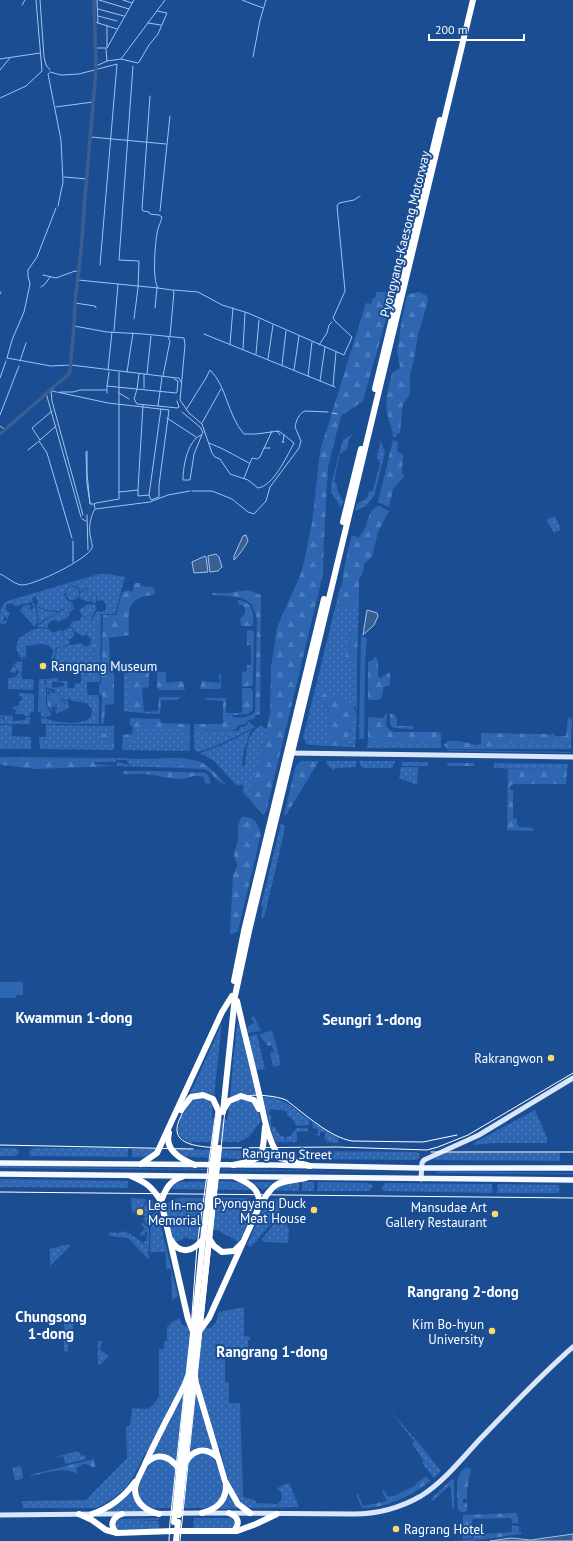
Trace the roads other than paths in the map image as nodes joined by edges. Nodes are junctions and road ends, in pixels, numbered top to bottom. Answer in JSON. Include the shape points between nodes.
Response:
{"nodes":[{"id":1,"x":469,"y":0,"type":"edge"},
{"id":2,"x":473,"y":0,"type":"edge"},
{"id":3,"x":358,"y":472,"type":"junction"},
{"id":4,"x":289,"y":753,"type":"junction"},
{"id":5,"x":573,"y":757,"type":"edge"},
{"id":6,"x":233,"y":996,"type":"junction"},
{"id":7,"x":573,"y":1078,"type":"edge"},
{"id":8,"x":221,"y":1112,"type":"junction"},
{"id":9,"x":263,"y":1117,"type":"junction"},
{"id":10,"x":265,"y":1125,"type":"junction"},
{"id":11,"x":0,"y":1163,"type":"edge"},
{"id":12,"x":141,"y":1164,"type":"junction"},
{"id":13,"x":195,"y":1165,"type":"junction"},
{"id":14,"x":233,"y":1165,"type":"junction"},
{"id":15,"x":310,"y":1166,"type":"junction"},
{"id":16,"x":421,"y":1168,"type":"junction"},
{"id":17,"x":573,"y":1168,"type":"edge"},
{"id":18,"x":0,"y":1174,"type":"edge"},
{"id":19,"x":131,"y":1176,"type":"junction"},
{"id":20,"x":182,"y":1177,"type":"junction"},
{"id":21,"x":235,"y":1177,"type":"junction"},
{"id":22,"x":306,"y":1178,"type":"junction"},
{"id":23,"x":421,"y":1179,"type":"junction"},
{"id":24,"x":573,"y":1180,"type":"edge"},
{"id":25,"x":161,"y":1201,"type":"junction"},
{"id":26,"x":259,"y":1207,"type":"junction"},
{"id":27,"x":168,"y":1235,"type":"junction"},
{"id":28,"x":206,"y":1238,"type":"junction"},
{"id":29,"x":244,"y":1241,"type":"junction"},
{"id":30,"x":196,"y":1334,"type":"junction"},
{"id":31,"x":573,"y":1347,"type":"edge"},
{"id":32,"x":193,"y":1367,"type":"junction"},
{"id":33,"x":220,"y":1461,"type":"junction"},
{"id":34,"x":185,"y":1463,"type":"junction"},
{"id":35,"x":145,"y":1465,"type":"junction"},
{"id":36,"x":180,"y":1469,"type":"junction"},
{"id":37,"x":138,"y":1477,"type":"junction"},
{"id":38,"x":225,"y":1481,"type":"junction"},
{"id":39,"x":202,"y":1513,"type":"junction"},
{"id":40,"x":229,"y":1513,"type":"junction"},
{"id":41,"x":250,"y":1513,"type":"junction"},
{"id":42,"x":79,"y":1514,"type":"junction"},
{"id":43,"x":92,"y":1514,"type":"junction"},
{"id":44,"x":122,"y":1514,"type":"junction"},
{"id":45,"x":159,"y":1514,"type":"junction"},
{"id":46,"x":277,"y":1514,"type":"junction"},
{"id":47,"x":0,"y":1515,"type":"edge"},
{"id":48,"x":176,"y":1522,"type":"junction"},
{"id":49,"x":234,"y":1531,"type":"junction"},
{"id":50,"x":118,"y":1533,"type":"junction"},
{"id":51,"x":175,"y":1536,"type":"edge"}],
"edges":[{"from":1,"to":3,"type":"highway","name":"Pyongyang-Kaesong Motorway","via":[[398,290]]},
{"from":2,"to":3,"type":"highway","name":"Pyongyang-Kaesong Motorway"},
{"from":3,"to":4,"type":"highway"},
{"from":4,"to":5,"type":"main road"},
{"from":4,"to":6,"type":"highway","via":[[244,931]]},
{"from":6,"to":8,"type":"highway"},
{"from":6,"to":9,"type":"highway"},
{"from":6,"to":12,"type":"highway","via":[[222,1012],[157,1153]]},
{"from":7,"to":16,"type":"main road","via":[[479,1135],[424,1160]]},
{"from":8,"to":9,"type":"highway","via":[[229,1101],[241,1096],[257,1104]]},
{"from":8,"to":13,"type":"highway","via":[[216,1102],[209,1097],[191,1097],[169,1134],[169,1143],[174,1152],[183,1160]]},
{"from":8,"to":28,"type":"highway","bridge":true},
{"from":9,"to":10,"type":"highway"},
{"from":10,"to":14,"type":"highway","via":[[262,1154],[250,1162]]},
{"from":10,"to":15,"type":"highway","via":[[280,1158]]},
{"from":11,"to":12,"type":"main road","name":"Rangrang Street"},
{"from":12,"to":13,"type":"main road","name":"Rangrang Street"},
{"from":13,"to":14,"type":"main road","name":"Rangrang Street"},
{"from":14,"to":15,"type":"main road","name":"Rangrang Street"},
{"from":15,"to":16,"type":"main road","name":"Rangrang Street"},
{"from":16,"to":17,"type":"main road","name":"Rangrang Street"},
{"from":16,"to":23,"type":"main road"},
{"from":18,"to":19,"type":"main road","name":"Rangrang Street"},
{"from":19,"to":20,"type":"main road","name":"Rangrang Street"},
{"from":19,"to":25,"type":"highway","via":[[150,1186]]},
{"from":20,"to":21,"type":"main road","name":"Rangrang Street"},
{"from":20,"to":25,"type":"highway","via":[[174,1179],[168,1185]]},
{"from":21,"to":22,"type":"main road","name":"Rangrang Street"},
{"from":21,"to":26,"type":"highway","via":[[256,1189]]},
{"from":22,"to":23,"type":"main road","name":"Rangrang Street"},
{"from":22,"to":26,"type":"highway","via":[[284,1181],[273,1186]]},
{"from":23,"to":24,"type":"main road","name":"Rangrang Street"},
{"from":25,"to":27,"type":"highway"},
{"from":26,"to":29,"type":"highway"},
{"from":27,"to":28,"type":"highway","via":[[174,1246],[185,1250],[193,1249]]},
{"from":27,"to":30,"type":"highway","via":[[188,1319]]},
{"from":28,"to":29,"type":"highway","via":[[222,1252],[234,1251]]},
{"from":28,"to":30,"type":"highway","bridge":true},
{"from":29,"to":30,"type":"highway","via":[[209,1318]]},
{"from":30,"to":32,"type":"highway","bridge":true},
{"from":31,"to":46,"type":"main road","via":[[456,1466],[420,1496],[376,1513]]},
{"from":32,"to":33,"type":"highway","bridge":true},
{"from":32,"to":34,"type":"highway","bridge":true},
{"from":32,"to":35,"type":"highway","bridge":true},
{"from":32,"to":36,"type":"highway","bridge":true},
{"from":33,"to":34,"type":"highway","via":[[210,1452],[202,1451],[195,1452]]},
{"from":33,"to":38,"type":"highway"},
{"from":34,"to":48,"type":"highway","bridge":true},
{"from":35,"to":36,"type":"highway","via":[[159,1456],[169,1458]]},
{"from":35,"to":37,"type":"highway"},
{"from":36,"to":48,"type":"highway","bridge":true},
{"from":37,"to":43,"type":"highway","via":[[117,1501]]},
{"from":37,"to":45,"type":"highway","via":[[135,1491],[140,1503],[147,1510]]},
{"from":38,"to":39,"type":"highway","via":[[226,1490],[221,1504]]},
{"from":38,"to":41,"type":"highway","via":[[238,1504]]},
{"from":39,"to":40,"type":"main road"},
{"from":39,"to":45,"type":"main road"},
{"from":40,"to":41,"type":"main road"},
{"from":40,"to":49,"type":"highway","via":[[237,1519]]},
{"from":41,"to":46,"type":"main road"},
{"from":42,"to":43,"type":"main road"},
{"from":42,"to":47,"type":"main road"},
{"from":42,"to":50,"type":"highway","via":[[106,1530]]},
{"from":43,"to":44,"type":"main road"},
{"from":44,"to":45,"type":"main road"},
{"from":44,"to":50,"type":"highway","via":[[117,1515],[113,1521]]},
{"from":46,"to":49,"type":"highway"},
{"from":48,"to":51,"type":"highway"},
{"from":49,"to":51,"type":"highway"},
{"from":50,"to":51,"type":"highway"}]}
